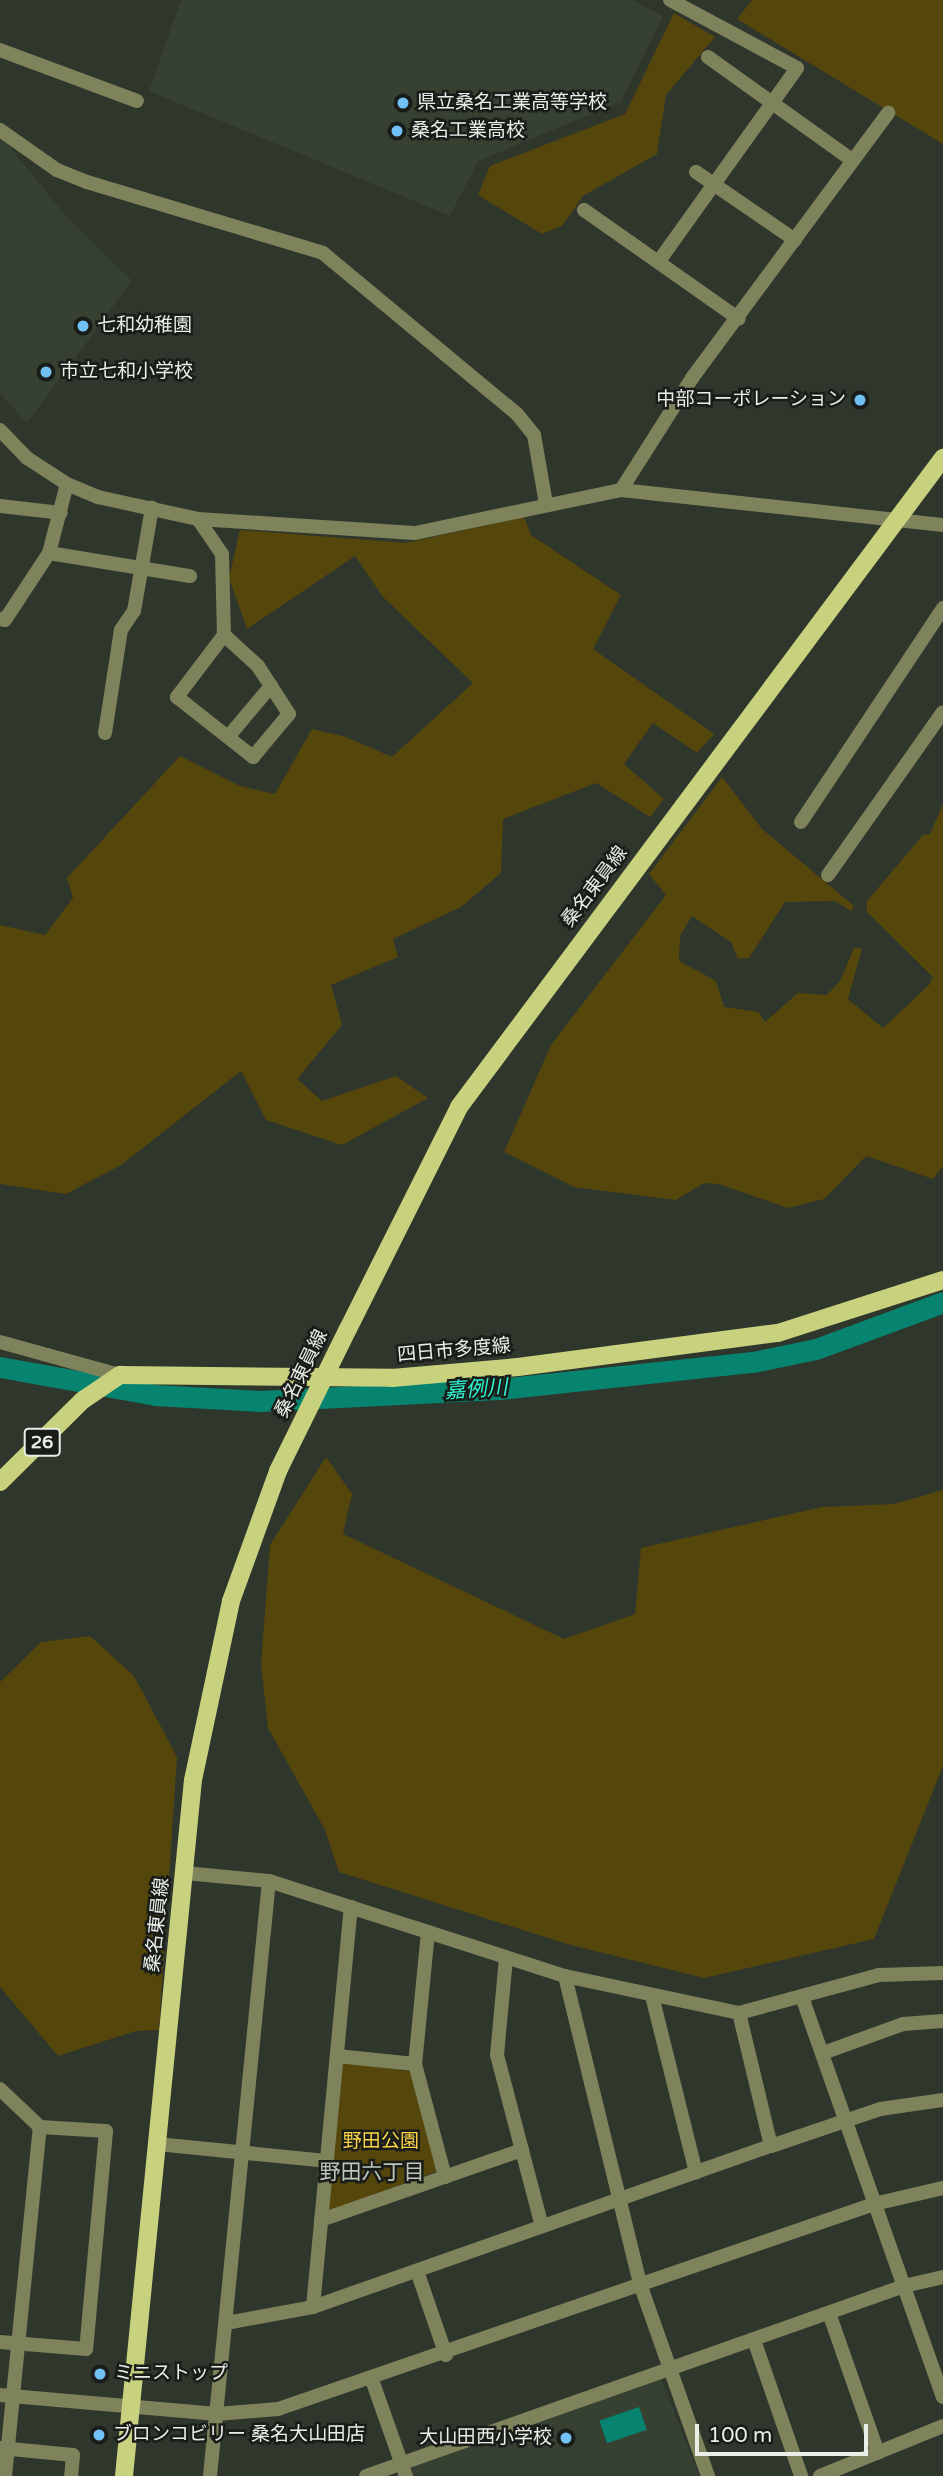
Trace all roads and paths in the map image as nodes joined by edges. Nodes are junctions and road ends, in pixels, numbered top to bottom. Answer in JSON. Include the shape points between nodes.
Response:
{"nodes":[{"id":1,"x":670,"y":0,"type":"edge"},
{"id":2,"x":0,"y":50,"type":"edge"},
{"id":3,"x":708,"y":57,"type":"dead end"},
{"id":4,"x":138,"y":101,"type":"dead end"},
{"id":5,"x":771,"y":103,"type":"junction"},
{"id":6,"x":888,"y":113,"type":"dead end"},
{"id":7,"x":0,"y":130,"type":"edge"},
{"id":8,"x":852,"y":160,"type":"junction"},
{"id":9,"x":696,"y":172,"type":"dead end"},
{"id":10,"x":714,"y":184,"type":"junction"},
{"id":11,"x":584,"y":210,"type":"dead end"},
{"id":12,"x":795,"y":240,"type":"junction"},
{"id":13,"x":659,"y":261,"type":"junction"},
{"id":14,"x":739,"y":318,"type":"junction"},
{"id":15,"x":0,"y":431,"type":"edge"},
{"id":16,"x":943,"y":458,"type":"edge"},
{"id":17,"x":67,"y":484,"type":"junction"},
{"id":18,"x":621,"y":490,"type":"junction"},
{"id":19,"x":546,"y":504,"type":"junction"},
{"id":20,"x":0,"y":506,"type":"edge"},
{"id":21,"x":152,"y":508,"type":"junction"},
{"id":22,"x":61,"y":513,"type":"junction"},
{"id":23,"x":897,"y":518,"type":"junction"},
{"id":24,"x":198,"y":519,"type":"junction"},
{"id":25,"x":943,"y":524,"type":"edge"},
{"id":26,"x":49,"y":553,"type":"junction"},
{"id":27,"x":141,"y":566,"type":"junction"},
{"id":28,"x":190,"y":576,"type":"dead end"},
{"id":29,"x":943,"y":608,"type":"edge"},
{"id":30,"x":0,"y":619,"type":"edge"},
{"id":31,"x":224,"y":635,"type":"junction"},
{"id":32,"x":271,"y":686,"type":"junction"},
{"id":33,"x":943,"y":712,"type":"edge"},
{"id":34,"x":105,"y":733,"type":"dead end"},
{"id":35,"x":228,"y":737,"type":"junction"},
{"id":36,"x":802,"y":822,"type":"dead end"},
{"id":37,"x":828,"y":874,"type":"dead end"},
{"id":38,"x":943,"y":1280,"type":"edge"},
{"id":39,"x":0,"y":1342,"type":"edge"},
{"id":40,"x":120,"y":1375,"type":"junction"},
{"id":41,"x":0,"y":1482,"type":"edge"},
{"id":42,"x":185,"y":1873,"type":"junction"},
{"id":43,"x":269,"y":1881,"type":"junction"},
{"id":44,"x":351,"y":1907,"type":"junction"},
{"id":45,"x":428,"y":1932,"type":"junction"},
{"id":46,"x":506,"y":1958,"type":"junction"},
{"id":47,"x":940,"y":1970,"type":"edge"},
{"id":48,"x":565,"y":1976,"type":"junction"},
{"id":49,"x":652,"y":1996,"type":"junction"},
{"id":50,"x":802,"y":1997,"type":"junction"},
{"id":51,"x":739,"y":2014,"type":"junction"},
{"id":52,"x":943,"y":2021,"type":"edge"},
{"id":53,"x":823,"y":2053,"type":"junction"},
{"id":54,"x":337,"y":2056,"type":"junction"},
{"id":55,"x":415,"y":2064,"type":"junction"},
{"id":56,"x":0,"y":2089,"type":"edge"},
{"id":57,"x":943,"y":2100,"type":"edge"},
{"id":58,"x":846,"y":2120,"type":"junction"},
{"id":59,"x":40,"y":2127,"type":"junction"},
{"id":60,"x":157,"y":2144,"type":"junction"},
{"id":61,"x":771,"y":2146,"type":"junction"},
{"id":62,"x":522,"y":2150,"type":"junction"},
{"id":63,"x":242,"y":2153,"type":"junction"},
{"id":64,"x":326,"y":2161,"type":"junction"},
{"id":65,"x":696,"y":2173,"type":"junction"},
{"id":66,"x":445,"y":2177,"type":"junction"},
{"id":67,"x":943,"y":2188,"type":"edge"},
{"id":68,"x":620,"y":2200,"type":"junction"},
{"id":69,"x":874,"y":2204,"type":"junction"},
{"id":70,"x":321,"y":2220,"type":"junction"},
{"id":71,"x":542,"y":2226,"type":"junction"},
{"id":72,"x":416,"y":2271,"type":"junction"},
{"id":73,"x":943,"y":2277,"type":"edge"},
{"id":74,"x":640,"y":2284,"type":"junction"},
{"id":75,"x":904,"y":2286,"type":"junction"},
{"id":76,"x":313,"y":2307,"type":"junction"},
{"id":77,"x":830,"y":2313,"type":"junction"},
{"id":78,"x":226,"y":2323,"type":"junction"},
{"id":79,"x":754,"y":2340,"type":"junction"},
{"id":80,"x":0,"y":2342,"type":"edge"},
{"id":81,"x":16,"y":2343,"type":"junction"},
{"id":82,"x":446,"y":2355,"type":"junction"},
{"id":83,"x":671,"y":2369,"type":"junction"},
{"id":84,"x":372,"y":2380,"type":"junction"},
{"id":85,"x":6,"y":2396,"type":"edge"},
{"id":86,"x":943,"y":2397,"type":"edge"},
{"id":87,"x":131,"y":2406,"type":"junction"},
{"id":88,"x":217,"y":2414,"type":"junction"},
{"id":89,"x":943,"y":2426,"type":"edge"},
{"id":90,"x":4,"y":2449,"type":"edge"},
{"id":91,"x":878,"y":2453,"type":"junction"},
{"id":92,"x":404,"y":2470,"type":"edge"},
{"id":93,"x":5,"y":2476,"type":"edge"},
{"id":94,"x":71,"y":2476,"type":"edge"},
{"id":95,"x":124,"y":2476,"type":"edge"},
{"id":96,"x":211,"y":2476,"type":"edge"},
{"id":97,"x":366,"y":2476,"type":"edge"},
{"id":98,"x":708,"y":2476,"type":"edge"},
{"id":99,"x":802,"y":2476,"type":"edge"},
{"id":100,"x":820,"y":2476,"type":"edge"}],
"edges":[{"from":1,"to":5,"type":"street","via":[[797,68]]},
{"from":2,"to":4,"type":"street"},
{"from":3,"to":5,"type":"street"},
{"from":5,"to":8,"type":"street"},
{"from":5,"to":10,"type":"street"},
{"from":6,"to":8,"type":"street"},
{"from":7,"to":19,"type":"street","via":[[57,170],[87,182],[323,253],[517,414],[534,435]]},
{"from":8,"to":12,"type":"street"},
{"from":9,"to":10,"type":"street"},
{"from":10,"to":12,"type":"street"},
{"from":10,"to":13,"type":"street"},
{"from":11,"to":13,"type":"street"},
{"from":12,"to":14,"type":"street"},
{"from":13,"to":14,"type":"street"},
{"from":14,"to":18,"type":"street","via":[[641,451]]},
{"from":15,"to":17,"type":"street","via":[[27,458]]},
{"from":16,"to":23,"type":"main road","name":"桑名東員線"},
{"from":17,"to":21,"type":"street","via":[[98,498]]},
{"from":17,"to":22,"type":"street"},
{"from":18,"to":19,"type":"street"},
{"from":18,"to":23,"type":"street"},
{"from":19,"to":24,"type":"street","via":[[385,535]]},
{"from":20,"to":22,"type":"street"},
{"from":21,"to":24,"type":"street"},
{"from":21,"to":27,"type":"street"},
{"from":22,"to":26,"type":"street"},
{"from":23,"to":25,"type":"street"},
{"from":23,"to":42,"type":"main road","name":"桑名東員線","bridge":true,"via":[[459,1107],[278,1471],[230,1601],[206,1696]]},
{"from":24,"to":31,"type":"street","via":[[222,554]]},
{"from":26,"to":27,"type":"street"},
{"from":26,"to":30,"type":"street","via":[[5,620]]},
{"from":27,"to":28,"type":"street"},
{"from":27,"to":34,"type":"street","via":[[134,611],[121,630]]},
{"from":29,"to":36,"type":"street"},
{"from":31,"to":32,"type":"street","via":[[247,652]]},
{"from":31,"to":35,"type":"street","via":[[177,697]]},
{"from":32,"to":35,"type":"street"},
{"from":32,"to":35,"type":"street","via":[[289,714],[253,757]]},
{"from":33,"to":37,"type":"street"},
{"from":38,"to":40,"type":"main road","name":"四日市多度線","via":[[778,1333],[518,1367],[352,1379]]},
{"from":39,"to":40,"type":"street"},
{"from":40,"to":41,"type":"main road","number":"26","via":[[83,1400]]},
{"from":42,"to":43,"type":"street"},
{"from":42,"to":60,"type":"main road","name":"桑名東員線"},
{"from":43,"to":44,"type":"street"},
{"from":43,"to":63,"type":"street"},
{"from":44,"to":45,"type":"street"},
{"from":44,"to":54,"type":"street"},
{"from":45,"to":46,"type":"street"},
{"from":45,"to":55,"type":"street"},
{"from":46,"to":48,"type":"street"},
{"from":46,"to":62,"type":"street","via":[[497,2055]]},
{"from":47,"to":50,"type":"street","via":[[879,1975]]},
{"from":48,"to":49,"type":"street"},
{"from":48,"to":68,"type":"street"},
{"from":49,"to":51,"type":"street"},
{"from":49,"to":65,"type":"street"},
{"from":50,"to":51,"type":"street"},
{"from":50,"to":53,"type":"street"},
{"from":51,"to":61,"type":"street"},
{"from":52,"to":53,"type":"street","via":[[903,2024]]},
{"from":53,"to":58,"type":"street"},
{"from":54,"to":55,"type":"street"},
{"from":54,"to":64,"type":"street"},
{"from":55,"to":66,"type":"street"},
{"from":56,"to":59,"type":"street"},
{"from":57,"to":58,"type":"street"},
{"from":58,"to":61,"type":"street"},
{"from":58,"to":69,"type":"street"},
{"from":59,"to":81,"type":"street"},
{"from":59,"to":81,"type":"street","via":[[106,2132],[86,2349]]},
{"from":60,"to":63,"type":"street"},
{"from":60,"to":87,"type":"main road","name":"桑名東員線"},
{"from":61,"to":65,"type":"street"},
{"from":62,"to":66,"type":"street"},
{"from":62,"to":71,"type":"street"},
{"from":63,"to":64,"type":"street"},
{"from":63,"to":78,"type":"street"},
{"from":64,"to":70,"type":"street"},
{"from":65,"to":68,"type":"street"},
{"from":66,"to":70,"type":"street"},
{"from":67,"to":69,"type":"street"},
{"from":68,"to":71,"type":"street"},
{"from":68,"to":74,"type":"street"},
{"from":69,"to":74,"type":"street"},
{"from":69,"to":75,"type":"street"},
{"from":70,"to":76,"type":"street"},
{"from":71,"to":72,"type":"street"},
{"from":72,"to":76,"type":"street"},
{"from":72,"to":82,"type":"street"},
{"from":73,"to":75,"type":"street"},
{"from":74,"to":82,"type":"street"},
{"from":74,"to":83,"type":"street"},
{"from":75,"to":77,"type":"street"},
{"from":75,"to":86,"type":"street"},
{"from":76,"to":78,"type":"street"},
{"from":77,"to":79,"type":"street"},
{"from":77,"to":91,"type":"street"},
{"from":78,"to":88,"type":"street"},
{"from":79,"to":83,"type":"street"},
{"from":79,"to":99,"type":"street"},
{"from":80,"to":81,"type":"street"},
{"from":81,"to":85,"type":"street"},
{"from":82,"to":84,"type":"street"},
{"from":83,"to":92,"type":"street"},
{"from":83,"to":98,"type":"street"},
{"from":84,"to":88,"type":"street","via":[[278,2409]]},
{"from":84,"to":92,"type":"street"},
{"from":85,"to":87,"type":"street"},
{"from":85,"to":90,"type":"street"},
{"from":87,"to":88,"type":"street"},
{"from":87,"to":95,"type":"main road","name":"桑名東員線"},
{"from":88,"to":96,"type":"street"},
{"from":89,"to":91,"type":"street"},
{"from":90,"to":93,"type":"street"},
{"from":90,"to":94,"type":"street","via":[[73,2455]]},
{"from":91,"to":100,"type":"street"},
{"from":92,"to":97,"type":"street"}]}
